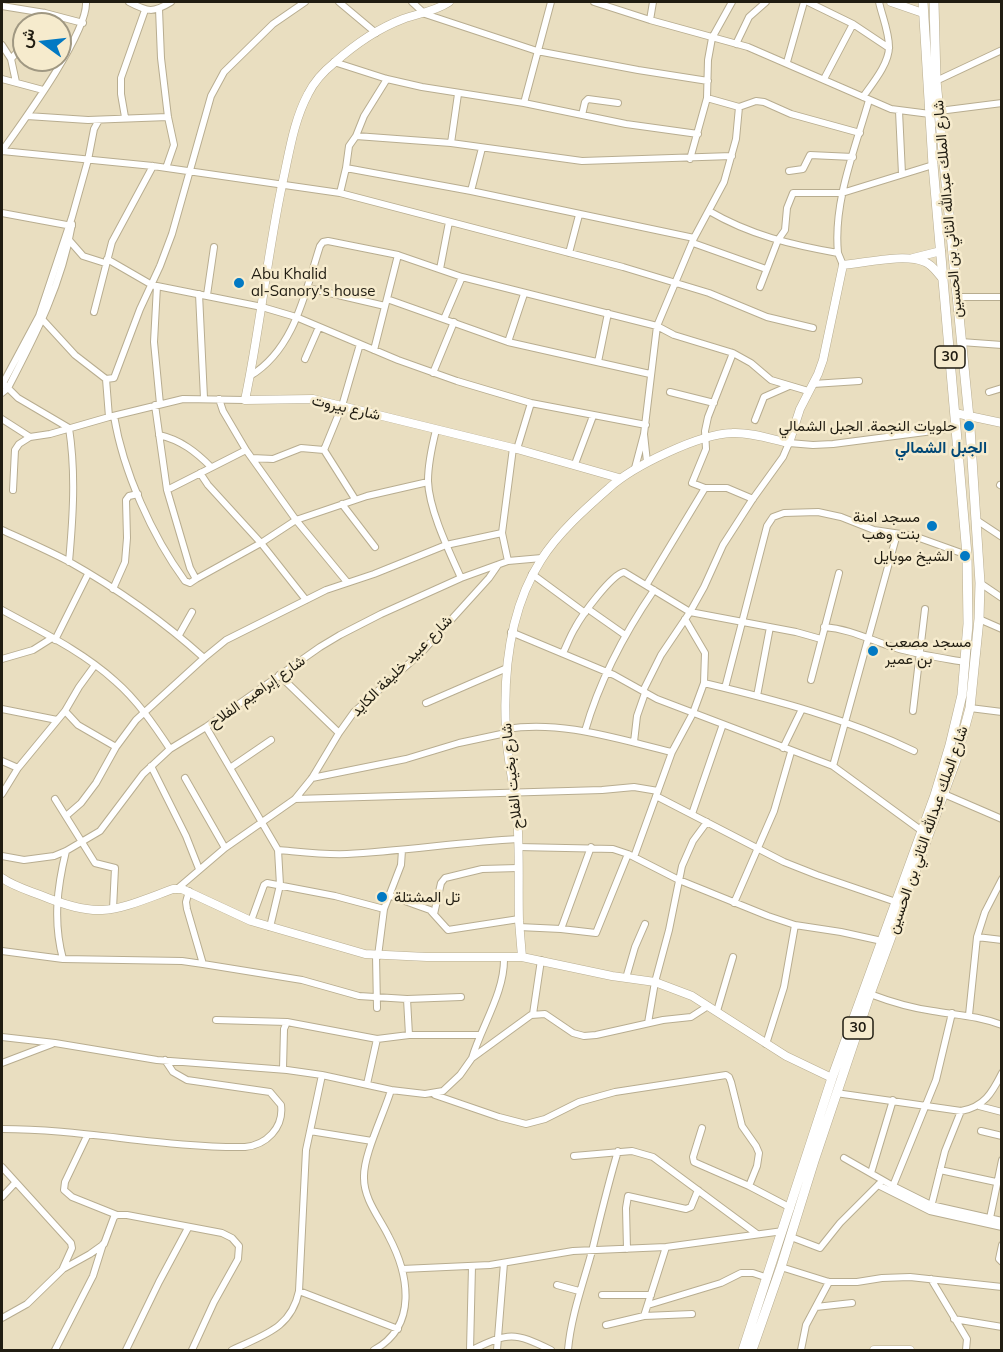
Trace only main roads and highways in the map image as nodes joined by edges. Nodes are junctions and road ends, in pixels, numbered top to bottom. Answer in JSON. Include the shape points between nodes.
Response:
{"nodes":[{"id":1,"x":923,"y":2,"type":"edge"},
{"id":2,"x":933,"y":2,"type":"edge"},
{"id":3,"x":934,"y":112,"type":"junction"},
{"id":4,"x":920,"y":847,"type":"junction"},
{"id":5,"x":912,"y":868,"type":"junction"},
{"id":6,"x":787,"y":1234,"type":"junction"},
{"id":7,"x":743,"y":1350,"type":"edge"},
{"id":8,"x":752,"y":1350,"type":"edge"}],
"edges":[{"from":1,"to":3,"type":"main road","name":"شارع الملك عبدالله الثاني بن الحسين","number":"30"},
{"from":2,"to":3,"type":"main road","name":"شارع الملك عبدالله الثاني بن الحسين","number":"30"},
{"from":3,"to":4,"type":"main road","name":"شارع الملك عبدالله الثاني بن الحسين","number":"30","via":[[933,165],[969,597],[959,712]]},
{"from":3,"to":4,"type":"main road","name":"شارع الملك عبدالله الثاني بن الحسين","number":"30","via":[[968,419],[980,583],[970,708],[944,794]]},
{"from":4,"to":5,"type":"main road","name":"شارع الملك عبدالله الثاني بن الحسين","number":"30"},
{"from":5,"to":6,"type":"main road","name":"شارع الملك عبدالله الثاني بن الحسين","number":"30"},
{"from":5,"to":6,"type":"main road","name":"شارع الملك عبدالله الثاني بن الحسين","number":"30","via":[[832,1078],[791,1208]]},
{"from":6,"to":7,"type":"main road","name":"شارع الملك عبدالله الثاني بن الحسين","number":"30"},
{"from":6,"to":8,"type":"main road","name":"شارع الملك عبدالله الثاني بن الحسين","number":"30","via":[[782,1267]]}]}
